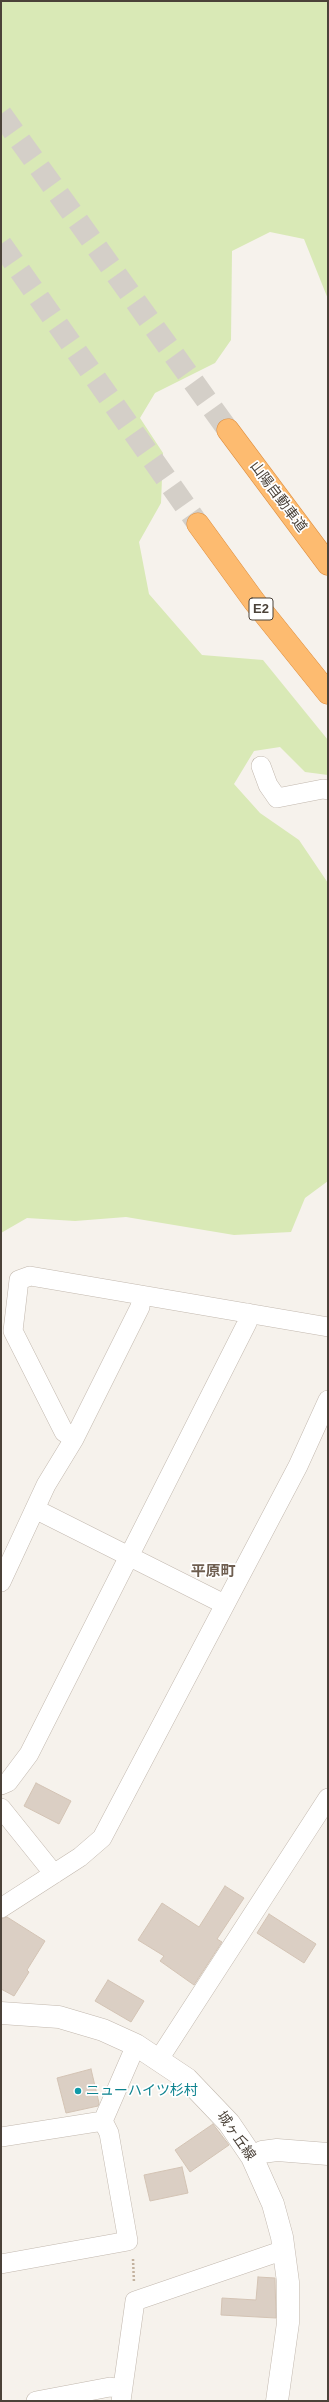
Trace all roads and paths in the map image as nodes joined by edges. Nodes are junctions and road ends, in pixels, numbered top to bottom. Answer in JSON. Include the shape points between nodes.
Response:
{"nodes":[{"id":1,"x":228,"y":430,"type":"tunnel mouth"},
{"id":2,"x":198,"y":524,"type":"tunnel mouth"},
{"id":3,"x":328,"y":564,"type":"edge"},
{"id":4,"x":328,"y":692,"type":"edge"},
{"id":5,"x":261,"y":766,"type":"dead end"},
{"id":6,"x":328,"y":790,"type":"edge"},
{"id":7,"x":141,"y":1296,"type":"junction"},
{"id":8,"x":248,"y":1313,"type":"junction"},
{"id":9,"x":328,"y":1326,"type":"edge"},
{"id":10,"x":328,"y":1400,"type":"edge"},
{"id":11,"x":74,"y":1439,"type":"junction"},
{"id":12,"x":35,"y":1509,"type":"junction"},
{"id":13,"x":130,"y":1556,"type":"junction"},
{"id":14,"x":1,"y":1582,"type":"edge"},
{"id":15,"x":224,"y":1604,"type":"junction"},
{"id":16,"x":1,"y":1785,"type":"edge"},
{"id":17,"x":1,"y":1808,"type":"edge"},
{"id":18,"x":325,"y":1808,"type":"edge"},
{"id":19,"x":54,"y":1874,"type":"junction"},
{"id":20,"x":1,"y":1908,"type":"edge"},
{"id":21,"x":1,"y":2013,"type":"edge"},
{"id":22,"x":136,"y":2046,"type":"junction"},
{"id":23,"x":159,"y":2059,"type":"junction"},
{"id":24,"x":103,"y":2121,"type":"junction"},
{"id":25,"x":1,"y":2137,"type":"edge"},
{"id":26,"x":328,"y":2154,"type":"edge"},
{"id":27,"x":252,"y":2157,"type":"junction"},
{"id":28,"x":284,"y":2250,"type":"junction"},
{"id":29,"x":133,"y":2258,"type":"dead end"},
{"id":30,"x":1,"y":2264,"type":"edge"},
{"id":31,"x":134,"y":2301,"type":"junction"},
{"id":32,"x":122,"y":2395,"type":"edge"},
{"id":33,"x":36,"y":2401,"type":"edge"},
{"id":34,"x":277,"y":2401,"type":"edge"}],
"edges":[{"from":1,"to":3,"type":"highway","name":"山陽自動車道"},
{"from":2,"to":4,"type":"highway","number":"E2","via":[[259,607]]},
{"from":5,"to":6,"type":"street","via":[[268,785],[277,798]]},
{"from":7,"to":8,"type":"street"},
{"from":7,"to":11,"type":"street","via":[[140,1307]]},
{"from":7,"to":11,"type":"street","via":[[30,1276],[19,1280],[13,1331],[64,1432]]},
{"from":8,"to":9,"type":"street"},
{"from":8,"to":13,"type":"street","via":[[247,1323]]},
{"from":10,"to":15,"type":"street","via":[[298,1466]]},
{"from":11,"to":12,"type":"street","via":[[46,1485]]},
{"from":12,"to":13,"type":"street"},
{"from":12,"to":14,"type":"street"},
{"from":13,"to":15,"type":"street"},
{"from":13,"to":16,"type":"street","via":[[29,1754],[8,1782]]},
{"from":15,"to":19,"type":"street","via":[[102,1838]]},
{"from":17,"to":19,"type":"street"},
{"from":18,"to":23,"type":"street"},
{"from":19,"to":20,"type":"street"},
{"from":21,"to":22,"type":"street","name":"城ヶ丘線","via":[[60,2017],[103,2030]]},
{"from":22,"to":23,"type":"street","name":"城ヶ丘線"},
{"from":22,"to":24,"type":"street"},
{"from":23,"to":27,"type":"street","name":"城ヶ丘線","via":[[188,2079],[213,2105]]},
{"from":24,"to":25,"type":"street"},
{"from":24,"to":30,"type":"street","via":[[110,2133],[128,2241]]},
{"from":26,"to":27,"type":"street","via":[[277,2150],[262,2152]]},
{"from":27,"to":28,"type":"street","name":"城ヶ丘線","via":[[273,2204]]},
{"from":28,"to":31,"type":"street"},
{"from":28,"to":34,"type":"street","name":"城ヶ丘線","via":[[288,2282],[288,2323]]},
{"from":29,"to":31,"type":"path"},
{"from":31,"to":32,"type":"street"},
{"from":32,"to":33,"type":"street","via":[[110,2387]]}]}
